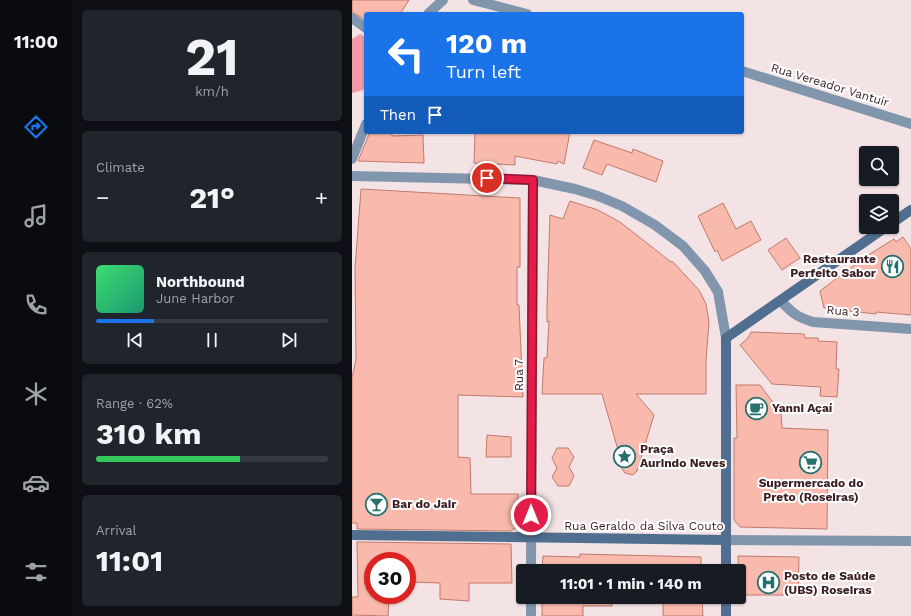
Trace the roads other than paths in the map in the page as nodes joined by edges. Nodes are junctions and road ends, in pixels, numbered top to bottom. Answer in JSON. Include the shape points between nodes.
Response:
{"nodes":[{"id":1,"x":443,"y":0,"type":"edge"},
{"id":2,"x":474,"y":0,"type":"edge"},
{"id":3,"x":430,"y":12,"type":"edge"},
{"id":4,"x":519,"y":12,"type":"edge"},
{"id":5,"x":352,"y":18,"type":"edge"},
{"id":6,"x":364,"y":27,"type":"edge"},
{"id":7,"x":744,"y":72,"type":"edge"},
{"id":8,"x":911,"y":124,"type":"edge"},
{"id":9,"x":364,"y":129,"type":"edge"},
{"id":10,"x":352,"y":159,"type":"edge"},
{"id":11,"x":352,"y":176,"type":"edge"},
{"id":12,"x":533,"y":180,"type":"junction"},
{"id":13,"x":911,"y":210,"type":"edge"},
{"id":14,"x":899,"y":218,"type":"edge"},
{"id":15,"x":876,"y":234,"type":"edge"},
{"id":16,"x":781,"y":301,"type":"junction"},
{"id":17,"x":911,"y":329,"type":"edge"},
{"id":18,"x":726,"y":338,"type":"junction"},
{"id":19,"x":352,"y":535,"type":"edge"},
{"id":20,"x":531,"y":538,"type":"junction"},
{"id":21,"x":726,"y":540,"type":"junction"},
{"id":22,"x":911,"y":541,"type":"edge"},
{"id":23,"x":531,"y":564,"type":"edge"},
{"id":24,"x":726,"y":564,"type":"edge"},
{"id":25,"x":531,"y":604,"type":"edge"},
{"id":26,"x":726,"y":604,"type":"edge"},
{"id":27,"x":531,"y":616,"type":"edge"},
{"id":28,"x":726,"y":616,"type":"edge"}],
"edges":[{"from":1,"to":3,"type":"street"},
{"from":2,"to":4,"type":"street"},
{"from":5,"to":6,"type":"street"},
{"from":7,"to":8,"type":"street","name":"Rua Vereador Vantuir"},
{"from":9,"to":10,"type":"street"},
{"from":11,"to":12,"type":"street"},
{"from":12,"to":18,"type":"street","via":[[575,189],[622,206],[655,225],[683,246],[705,271],[718,292]]},
{"from":12,"to":20,"type":"street","name":"Rua 7"},
{"from":13,"to":14,"type":"street"},
{"from":15,"to":16,"type":"street"},
{"from":16,"to":17,"type":"street","name":"Rua 3","via":[[800,318],[813,322]]},
{"from":16,"to":18,"type":"street"},
{"from":18,"to":21,"type":"street"},
{"from":19,"to":20,"type":"street","name":"Rua Geraldo da Silva Couto"},
{"from":20,"to":21,"type":"street","name":"Rua Geraldo da Silva Couto"},
{"from":20,"to":23,"type":"street","name":"Rua 7"},
{"from":21,"to":22,"type":"street","name":"Rua Geraldo da Silva Couto"},
{"from":21,"to":24,"type":"street"},
{"from":25,"to":27,"type":"street"},
{"from":26,"to":28,"type":"street"}]}
